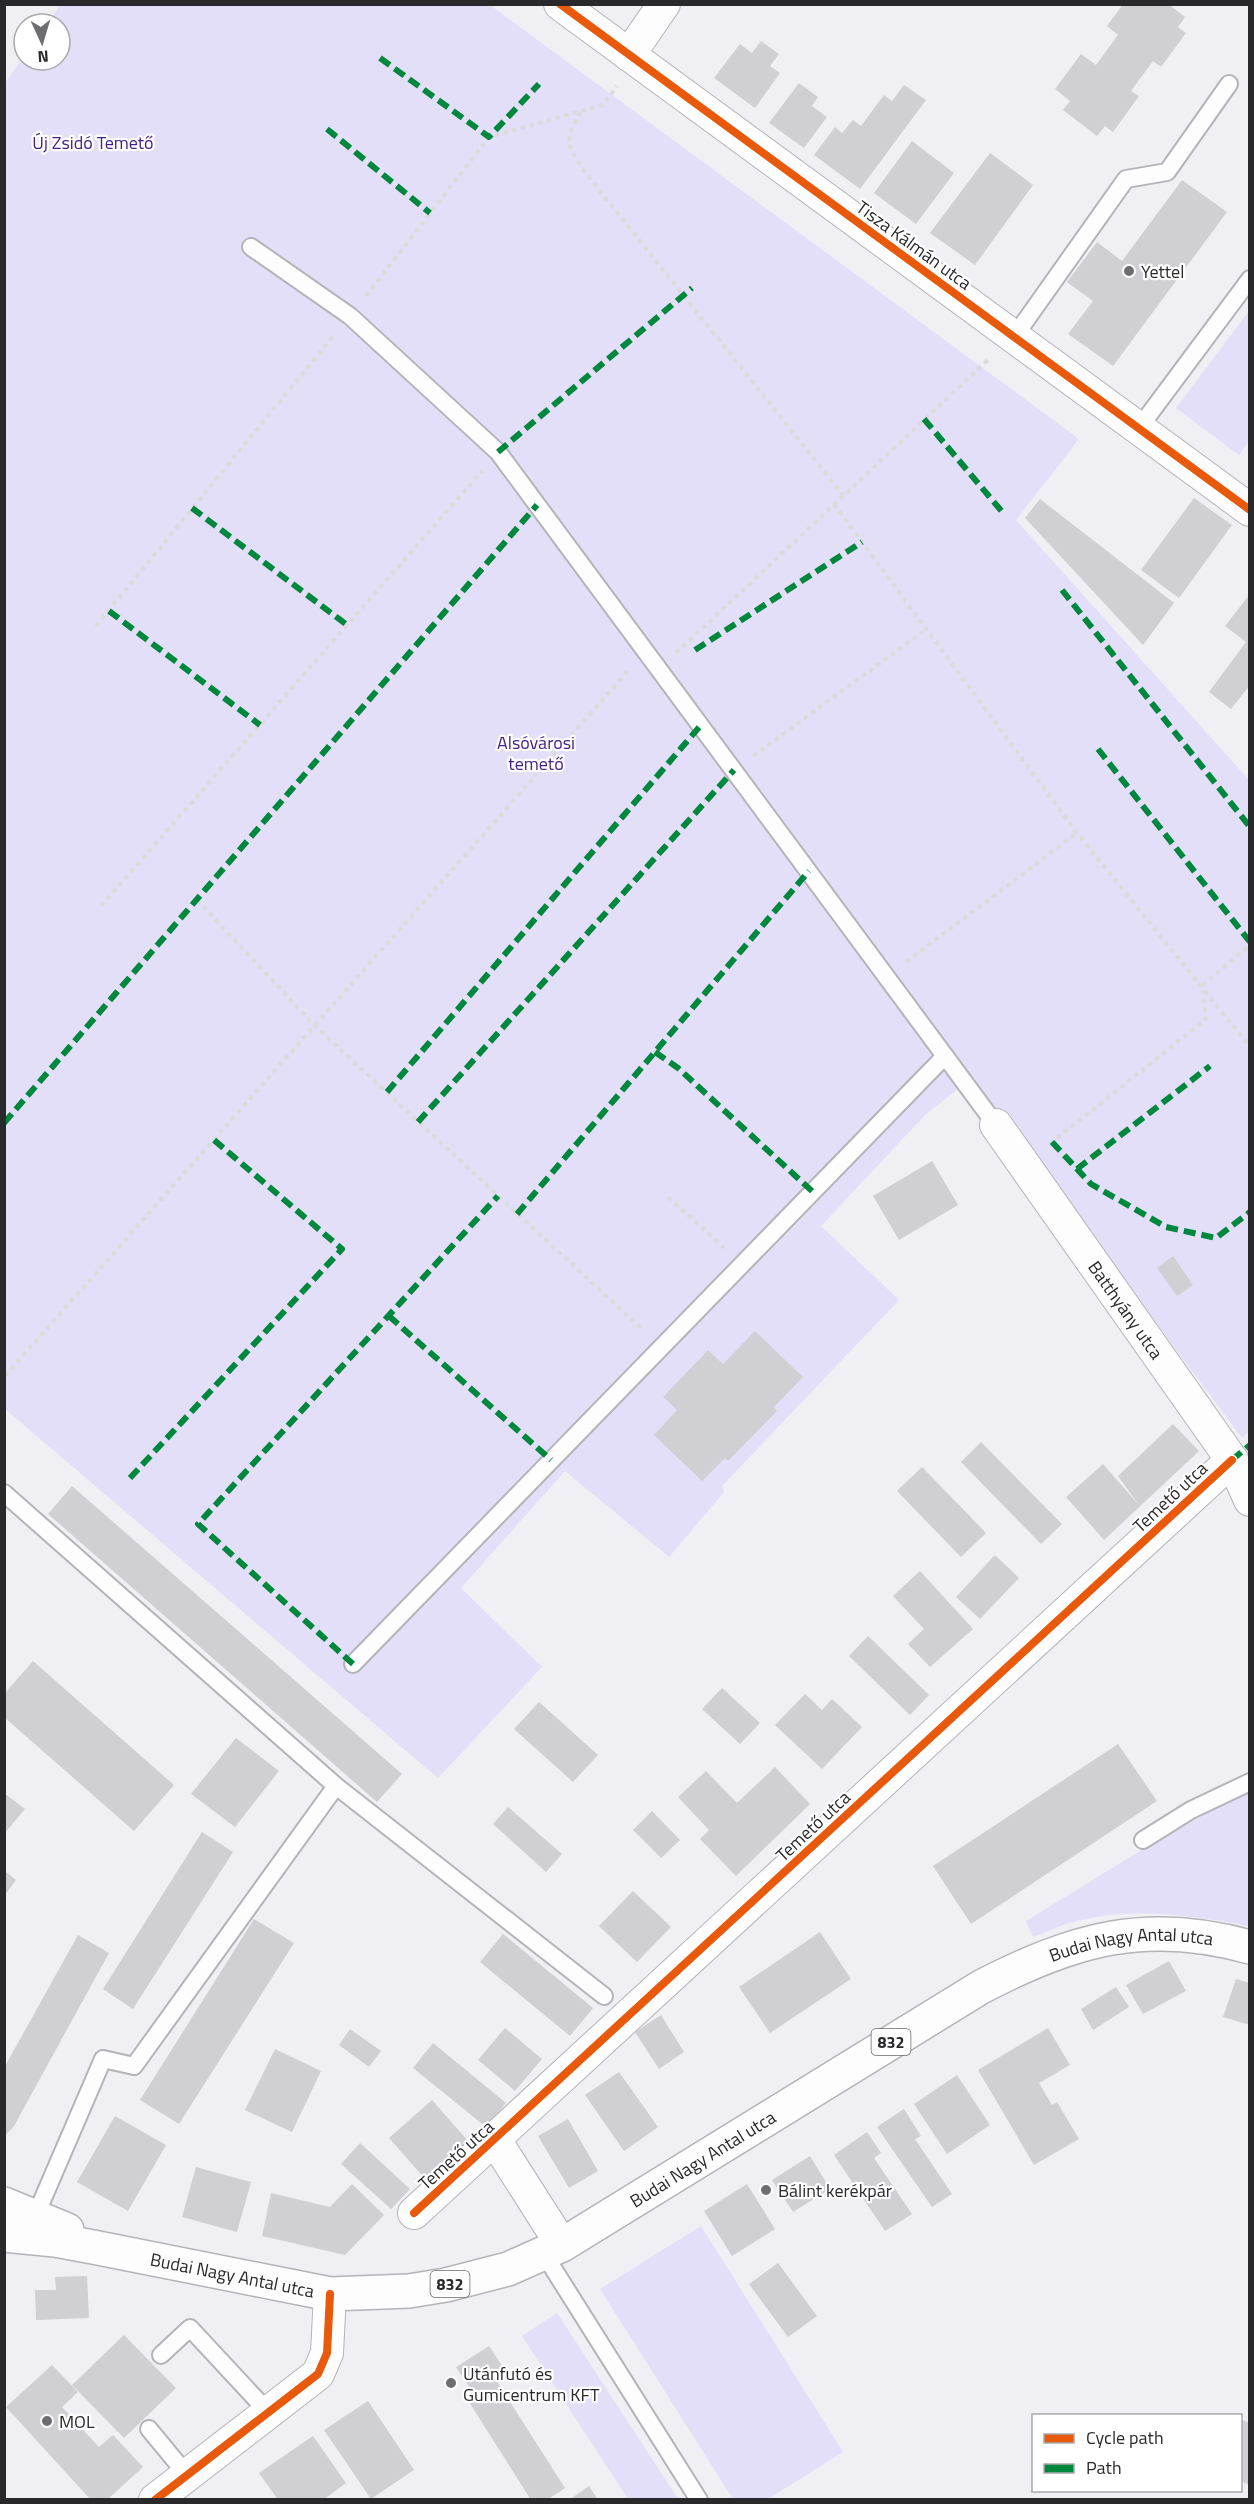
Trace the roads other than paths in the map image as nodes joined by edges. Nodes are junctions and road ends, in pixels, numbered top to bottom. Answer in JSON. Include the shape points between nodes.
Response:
{"nodes":[{"id":1,"x":560,"y":4,"type":"edge"},
{"id":2,"x":664,"y":4,"type":"edge"},
{"id":3,"x":629,"y":55,"type":"junction"},
{"id":4,"x":1229,"y":84,"type":"dead end"},
{"id":5,"x":251,"y":246,"type":"dead end"},
{"id":6,"x":1250,"y":279,"type":"edge"},
{"id":7,"x":1012,"y":336,"type":"junction"},
{"id":8,"x":1139,"y":428,"type":"junction"},
{"id":9,"x":1250,"y":510,"type":"edge"},
{"id":10,"x":945,"y":1056,"type":"junction"},
{"id":11,"x":996,"y":1125,"type":"joint"},
{"id":12,"x":1232,"y":1460,"type":"junction"},
{"id":13,"x":4,"y":1493,"type":"edge"},
{"id":14,"x":1250,"y":1500,"type":"edge"},
{"id":15,"x":353,"y":1664,"type":"dead end"},
{"id":16,"x":1250,"y":1782,"type":"edge"},
{"id":17,"x":336,"y":1786,"type":"junction"},
{"id":18,"x":1143,"y":1840,"type":"dead end"},
{"id":19,"x":1250,"y":1947,"type":"edge"},
{"id":20,"x":604,"y":1996,"type":"dead end"},
{"id":21,"x":495,"y":2140,"type":"junction"},
{"id":22,"x":4,"y":2204,"type":"edge"},
{"id":23,"x":414,"y":2213,"type":"dead end"},
{"id":24,"x":34,"y":2217,"type":"junction"},
{"id":25,"x":4,"y":2235,"type":"edge"},
{"id":26,"x":553,"y":2249,"type":"junction"},
{"id":27,"x":132,"y":2256,"type":"junction"},
{"id":28,"x":330,"y":2294,"type":"junction"},
{"id":29,"x":161,"y":2355,"type":"dead end"},
{"id":30,"x":268,"y":2412,"type":"junction"},
{"id":31,"x":149,"y":2429,"type":"dead end"},
{"id":32,"x":187,"y":2475,"type":"junction"},
{"id":33,"x":155,"y":2499,"type":"edge"},
{"id":34,"x":699,"y":2499,"type":"edge"}],
"edges":[{"from":1,"to":3,"type":"street","name":"Tisza Kálmán utca"},
{"from":2,"to":3,"type":"street"},
{"from":3,"to":7,"type":"street","name":"Tisza Kálmán utca"},
{"from":4,"to":7,"type":"lane","via":[[1167,172],[1126,179]]},
{"from":5,"to":10,"type":"lane","via":[[350,316],[498,452]]},
{"from":6,"to":8,"type":"lane"},
{"from":7,"to":8,"type":"street","name":"Tisza Kálmán utca"},
{"from":8,"to":9,"type":"street","name":"Tisza Kálmán utca"},
{"from":10,"to":11,"type":"lane"},
{"from":10,"to":15,"type":"lane"},
{"from":11,"to":12,"type":"street","name":"Batthyány utca"},
{"from":12,"to":14,"type":"street","name":"Batthyány utca"},
{"from":12,"to":21,"type":"street","name":"Temető utca"},
{"from":13,"to":17,"type":"lane"},
{"from":16,"to":18,"type":"lane","via":[[1191,1810]]},
{"from":17,"to":20,"type":"lane"},
{"from":17,"to":24,"type":"lane","via":[[134,2066],[103,2059]]},
{"from":19,"to":26,"type":"main road","name":"Budai Nagy Antal utca","number":"832","via":[[1166,1933],[1119,1936],[1076,1945],[1029,1962],[981,1987]]},
{"from":21,"to":23,"type":"street","name":"Temető utca"},
{"from":21,"to":26,"type":"street"},
{"from":22,"to":24,"type":"main road","name":"Budai Nagy Antal utca","number":"832"},
{"from":24,"to":27,"type":"main road","name":"Budai Nagy Antal utca","number":"832"},
{"from":25,"to":27,"type":"main road","name":"Budai Nagy Antal utca","number":"832","via":[[54,2240]]},
{"from":26,"to":28,"type":"main road","name":"Budai Nagy Antal utca","number":"832","via":[[507,2269],[446,2285]]},
{"from":26,"to":34,"type":"lane"},
{"from":27,"to":28,"type":"main road","name":"Budai Nagy Antal utca","number":"832"},
{"from":28,"to":30,"type":"street","via":[[327,2353],[318,2374]]},
{"from":29,"to":30,"type":"lane","via":[[189,2328]]},
{"from":30,"to":32,"type":"street"},
{"from":31,"to":32,"type":"lane"},
{"from":32,"to":33,"type":"street"}]}
